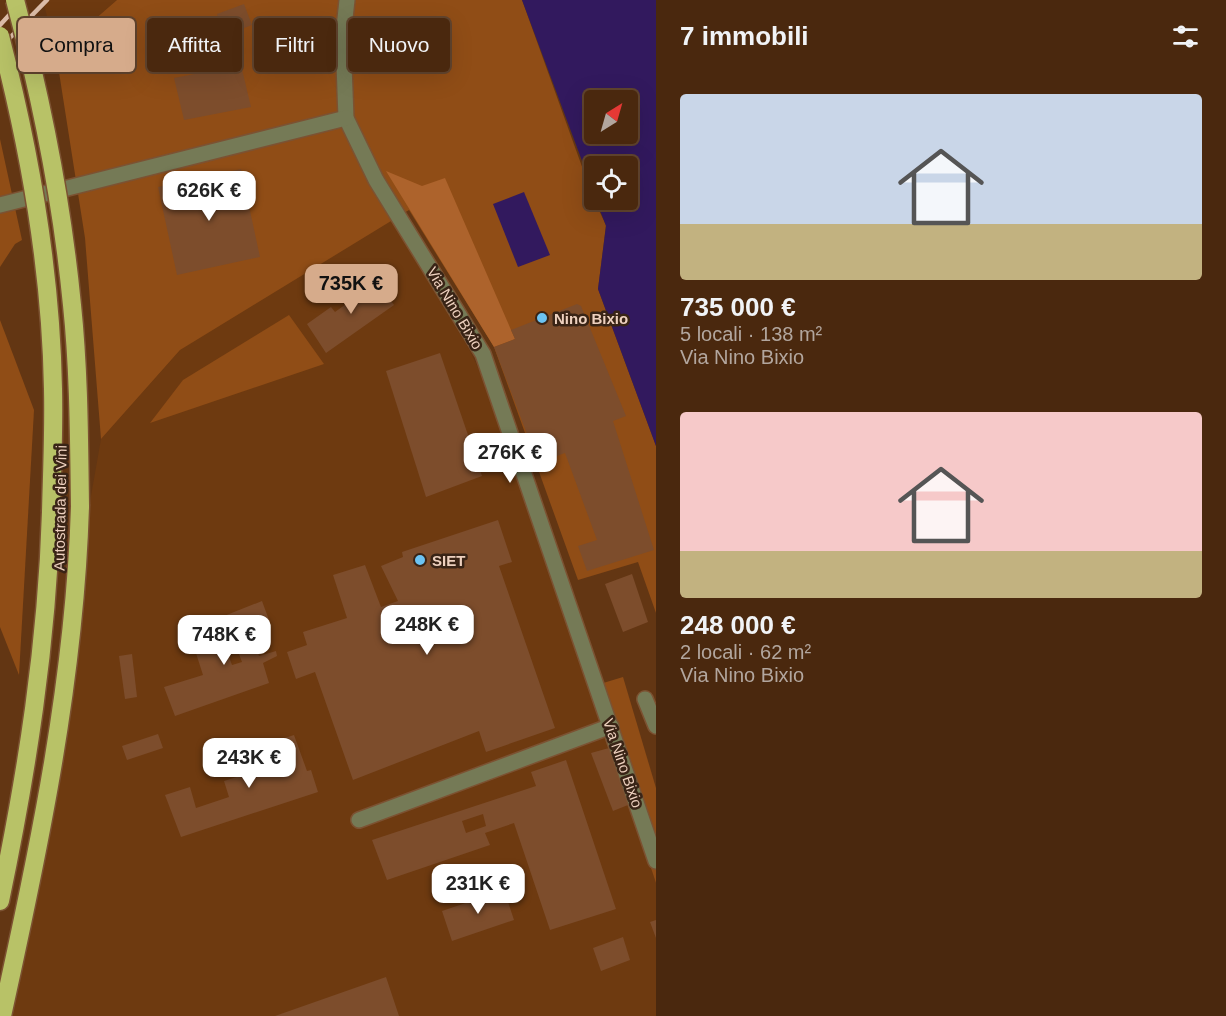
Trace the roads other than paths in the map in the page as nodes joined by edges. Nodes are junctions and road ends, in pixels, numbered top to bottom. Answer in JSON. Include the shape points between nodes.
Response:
{"nodes":[{"id":1,"x":15,"y":0,"type":"edge"},
{"id":2,"x":347,"y":0,"type":"edge"},
{"id":3,"x":0,"y":36,"type":"edge"},
{"id":4,"x":346,"y":118,"type":"junction"},
{"id":5,"x":0,"y":205,"type":"edge"},
{"id":6,"x":645,"y":699,"type":"dead end"},
{"id":7,"x":611,"y":726,"type":"junction"},
{"id":8,"x":656,"y":726,"type":"edge"},
{"id":9,"x":359,"y":820,"type":"dead end"},
{"id":10,"x":656,"y":861,"type":"edge"},
{"id":11,"x":0,"y":901,"type":"edge"},
{"id":12,"x":2,"y":1016,"type":"edge"}],
"edges":[{"from":1,"to":12,"type":"highway","name":"Autostrada dei Vini","bridge":true,"via":[[49,139],[68,266],[77,375],[80,506],[72,625],[47,798]]},
{"from":2,"to":4,"type":"street","name":"Via Nino Bixio","via":[[343,46]]},
{"from":3,"to":11,"type":"highway","name":"Autostrada dei Vini","bridge":true,"via":[[19,115],[40,237],[53,388],[44,644],[20,804]]},
{"from":4,"to":5,"type":"street"},
{"from":4,"to":7,"type":"street","name":"Via Nino Bixio","via":[[376,180],[483,354]]},
{"from":6,"to":8,"type":"street"},
{"from":7,"to":9,"type":"street"},
{"from":7,"to":10,"type":"street","name":"Via Nino Bixio"}]}
